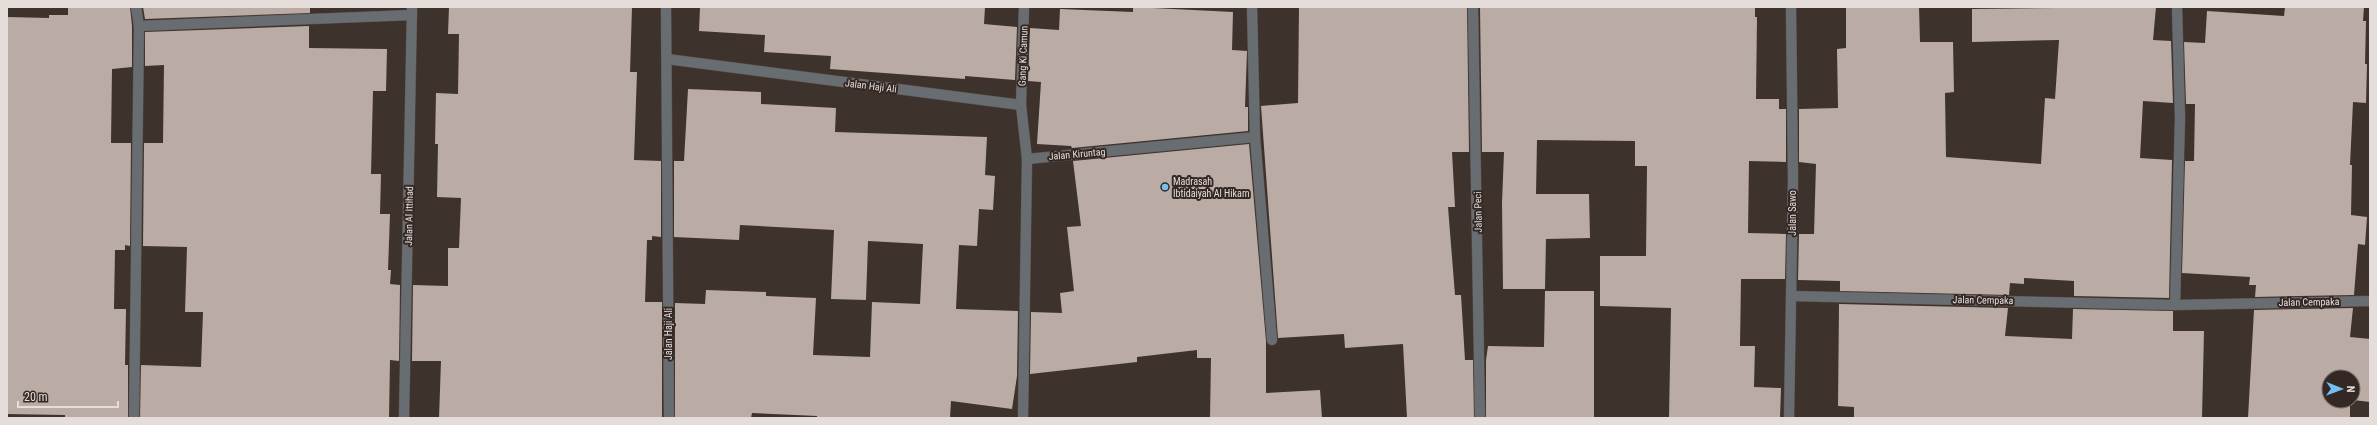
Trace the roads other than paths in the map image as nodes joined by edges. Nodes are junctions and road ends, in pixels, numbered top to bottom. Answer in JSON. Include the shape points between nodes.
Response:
{"nodes":[{"id":1,"x":136,"y":7,"type":"edge"},
{"id":2,"x":666,"y":7,"type":"edge"},
{"id":3,"x":1024,"y":7,"type":"edge"},
{"id":4,"x":1252,"y":7,"type":"edge"},
{"id":5,"x":1473,"y":7,"type":"edge"},
{"id":6,"x":1791,"y":7,"type":"edge"},
{"id":7,"x":2177,"y":7,"type":"edge"},
{"id":8,"x":412,"y":11,"type":"edge"},
{"id":9,"x":139,"y":26,"type":"junction"},
{"id":10,"x":667,"y":59,"type":"junction"},
{"id":11,"x":1022,"y":106,"type":"junction"},
{"id":12,"x":1255,"y":137,"type":"junction"},
{"id":13,"x":1027,"y":158,"type":"junction"},
{"id":14,"x":1792,"y":296,"type":"junction"},
{"id":15,"x":2370,"y":301,"type":"edge"},
{"id":16,"x":2175,"y":305,"type":"junction"},
{"id":17,"x":1272,"y":340,"type":"dead end"},
{"id":18,"x":134,"y":418,"type":"edge"},
{"id":19,"x":404,"y":418,"type":"edge"},
{"id":20,"x":669,"y":418,"type":"edge"},
{"id":21,"x":1023,"y":418,"type":"edge"},
{"id":22,"x":1480,"y":418,"type":"edge"},
{"id":23,"x":1789,"y":418,"type":"edge"}],
"edges":[{"from":1,"to":9,"type":"street"},
{"from":2,"to":10,"type":"street","name":"Jalan Haji Ali"},
{"from":3,"to":11,"type":"street","name":"Gang Ki Camun"},
{"from":4,"to":12,"type":"street"},
{"from":5,"to":22,"type":"street","name":"Jalan Peci"},
{"from":6,"to":14,"type":"street","name":"Jalan Sawo"},
{"from":7,"to":16,"type":"street","via":[[2180,118]]},
{"from":8,"to":9,"type":"street","name":"Jalan Al Ittihad"},
{"from":8,"to":19,"type":"street","name":"Jalan Al Ittihad"},
{"from":9,"to":18,"type":"street"},
{"from":10,"to":11,"type":"street","name":"Jalan Haji Ali"},
{"from":10,"to":20,"type":"street","name":"Jalan Haji Ali"},
{"from":11,"to":13,"type":"street"},
{"from":12,"to":13,"type":"street","name":"Jalan Kiruntag"},
{"from":12,"to":17,"type":"street"},
{"from":13,"to":21,"type":"street"},
{"from":14,"to":16,"type":"street","name":"Jalan Cempaka"},
{"from":14,"to":23,"type":"street","name":"Jalan Sawo"},
{"from":15,"to":16,"type":"street","name":"Jalan Cempaka"}]}
